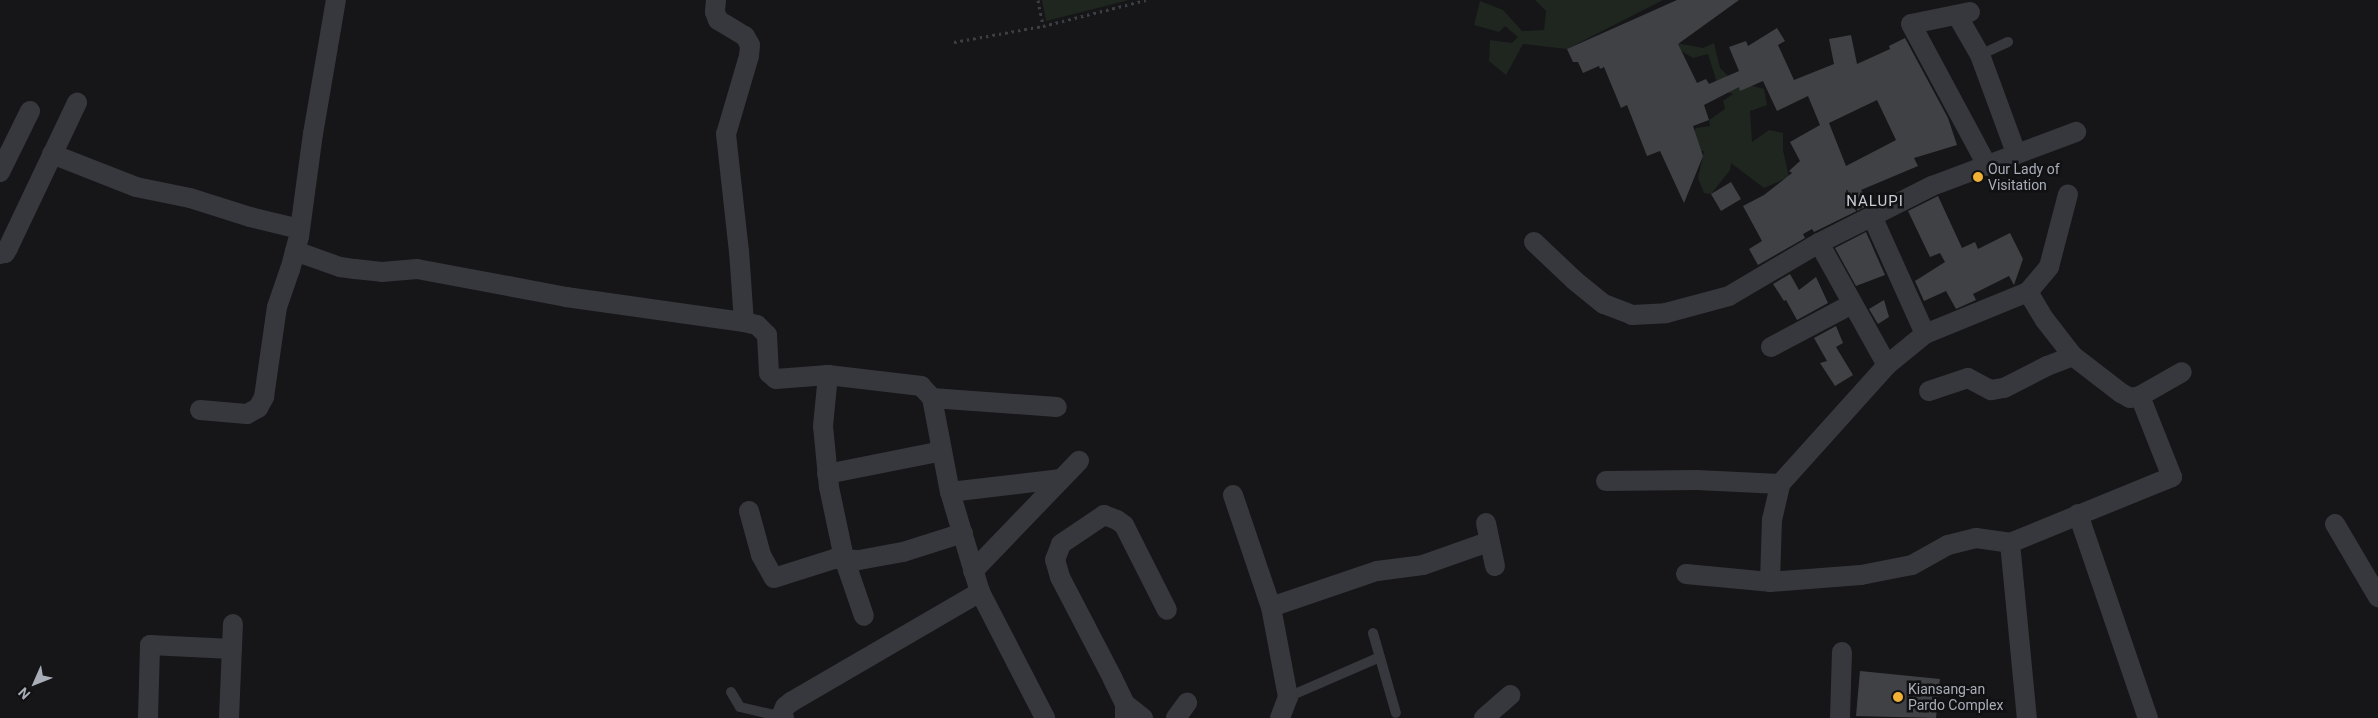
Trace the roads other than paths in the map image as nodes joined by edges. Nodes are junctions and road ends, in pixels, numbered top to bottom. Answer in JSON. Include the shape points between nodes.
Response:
{"nodes":[{"id":1,"x":336,"y":0,"type":"edge"},
{"id":2,"x":716,"y":0,"type":"edge"},
{"id":3,"x":2008,"y":42,"type":"dead end"},
{"id":4,"x":1980,"y":55,"type":"junction"},
{"id":5,"x":77,"y":102,"type":"dead end"},
{"id":6,"x":30,"y":111,"type":"dead end"},
{"id":7,"x":2076,"y":132,"type":"dead end"},
{"id":8,"x":2016,"y":153,"type":"junction"},
{"id":9,"x":52,"y":154,"type":"junction"},
{"id":10,"x":1987,"y":165,"type":"junction"},
{"id":11,"x":0,"y":172,"type":"edge"},
{"id":12,"x":2068,"y":194,"type":"dead end"},
{"id":13,"x":1872,"y":216,"type":"junction"},
{"id":14,"x":300,"y":229,"type":"junction"},
{"id":15,"x":1534,"y":242,"type":"dead end"},
{"id":16,"x":1819,"y":243,"type":"junction"},
{"id":17,"x":295,"y":251,"type":"junction"},
{"id":18,"x":0,"y":254,"type":"edge"},
{"id":19,"x":2028,"y":292,"type":"junction"},
{"id":20,"x":1852,"y":304,"type":"junction"},
{"id":21,"x":744,"y":322,"type":"junction"},
{"id":22,"x":1925,"y":334,"type":"junction"},
{"id":23,"x":1772,"y":347,"type":"dead end"},
{"id":24,"x":2073,"y":356,"type":"junction"},
{"id":25,"x":1887,"y":365,"type":"junction"},
{"id":26,"x":2182,"y":372,"type":"dead end"},
{"id":27,"x":828,"y":375,"type":"junction"},
{"id":28,"x":1929,"y":392,"type":"dead end"},
{"id":29,"x":2140,"y":396,"type":"junction"},
{"id":30,"x":932,"y":398,"type":"junction"},
{"id":31,"x":1057,"y":407,"type":"dead end"},
{"id":32,"x":200,"y":410,"type":"dead end"},
{"id":33,"x":942,"y":451,"type":"junction"},
{"id":34,"x":1078,"y":461,"type":"dead end"},
{"id":35,"x":827,"y":474,"type":"junction"},
{"id":36,"x":1061,"y":479,"type":"junction"},
{"id":37,"x":1606,"y":481,"type":"dead end"},
{"id":38,"x":1780,"y":484,"type":"junction"},
{"id":39,"x":950,"y":492,"type":"junction"},
{"id":40,"x":1233,"y":495,"type":"dead end"},
{"id":41,"x":749,"y":511,"type":"dead end"},
{"id":42,"x":2078,"y":514,"type":"junction"},
{"id":43,"x":2335,"y":524,"type":"dead end"},
{"id":44,"x":963,"y":533,"type":"junction"},
{"id":45,"x":2010,"y":543,"type":"junction"},
{"id":46,"x":844,"y":558,"type":"junction"},
{"id":47,"x":1495,"y":566,"type":"dead end"},
{"id":48,"x":973,"y":571,"type":"junction"},
{"id":49,"x":1686,"y":574,"type":"dead end"},
{"id":50,"x":1770,"y":582,"type":"junction"},
{"id":51,"x":980,"y":592,"type":"junction"},
{"id":52,"x":2378,"y":597,"type":"edge"},
{"id":53,"x":1271,"y":607,"type":"junction"},
{"id":54,"x":1167,"y":610,"type":"dead end"},
{"id":55,"x":864,"y":616,"type":"dead end"},
{"id":56,"x":233,"y":624,"type":"dead end"},
{"id":57,"x":1373,"y":633,"type":"dead end"},
{"id":58,"x":232,"y":649,"type":"junction"},
{"id":59,"x":1842,"y":652,"type":"dead end"},
{"id":60,"x":1380,"y":658,"type":"junction"},
{"id":61,"x":731,"y":692,"type":"dead end"},
{"id":62,"x":1288,"y":697,"type":"junction"},
{"id":63,"x":1125,"y":711,"type":"edge"},
{"id":64,"x":1396,"y":713,"type":"dead end"},
{"id":65,"x":783,"y":716,"type":"edge"},
{"id":66,"x":148,"y":718,"type":"edge"},
{"id":67,"x":229,"y":718,"type":"edge"},
{"id":68,"x":1045,"y":718,"type":"edge"},
{"id":69,"x":1142,"y":718,"type":"edge"},
{"id":70,"x":1280,"y":718,"type":"edge"},
{"id":71,"x":1484,"y":718,"type":"edge"},
{"id":72,"x":1509,"y":718,"type":"edge"},
{"id":73,"x":1840,"y":718,"type":"edge"},
{"id":74,"x":2027,"y":718,"type":"edge"},
{"id":75,"x":2148,"y":718,"type":"edge"}],
"edges":[{"from":1,"to":14,"type":"street"},
{"from":2,"to":21,"type":"street","via":[[718,20],[745,36],[750,45],[726,134]]},
{"from":3,"to":4,"type":"lane"},
{"from":4,"to":8,"type":"street"},
{"from":4,"to":10,"type":"street","via":[[1963,14],[1911,24]]},
{"from":5,"to":9,"type":"street"},
{"from":6,"to":11,"type":"street"},
{"from":7,"to":8,"type":"street"},
{"from":8,"to":10,"type":"street"},
{"from":9,"to":14,"type":"street","via":[[136,187],[190,198]]},
{"from":9,"to":18,"type":"street","via":[[8,248]]},
{"from":10,"to":13,"type":"street","via":[[1932,186]]},
{"from":12,"to":19,"type":"street","via":[[2048,267]]},
{"from":13,"to":16,"type":"street"},
{"from":13,"to":22,"type":"street"},
{"from":14,"to":17,"type":"street"},
{"from":15,"to":16,"type":"street","via":[[1604,304],[1632,315],[1666,313],[1729,296]]},
{"from":16,"to":20,"type":"street"},
{"from":17,"to":21,"type":"street","via":[[340,267],[382,272],[417,269],[566,297]]},
{"from":17,"to":32,"type":"street","via":[[277,307],[264,397],[258,408],[247,414]]},
{"from":19,"to":22,"type":"street"},
{"from":19,"to":24,"type":"street"},
{"from":20,"to":23,"type":"street"},
{"from":20,"to":25,"type":"street"},
{"from":21,"to":27,"type":"street","via":[[757,326],[768,335],[769,373],[776,379]]},
{"from":22,"to":25,"type":"street"},
{"from":24,"to":28,"type":"street","via":[[2004,388],[1990,390],[1968,378]]},
{"from":24,"to":29,"type":"street","via":[[2121,393],[2130,398]]},
{"from":25,"to":38,"type":"street"},
{"from":26,"to":29,"type":"street"},
{"from":27,"to":30,"type":"street","via":[[921,386]]},
{"from":27,"to":35,"type":"street","via":[[823,426]]},
{"from":29,"to":42,"type":"street","via":[[2172,477]]},
{"from":30,"to":31,"type":"street"},
{"from":30,"to":33,"type":"street"},
{"from":33,"to":35,"type":"street"},
{"from":33,"to":39,"type":"street"},
{"from":34,"to":36,"type":"street"},
{"from":35,"to":46,"type":"street"},
{"from":36,"to":39,"type":"street"},
{"from":36,"to":48,"type":"street"},
{"from":37,"to":38,"type":"street","via":[[1697,480]]},
{"from":38,"to":50,"type":"street","via":[[1772,520]]},
{"from":39,"to":44,"type":"street"},
{"from":40,"to":53,"type":"street"},
{"from":41,"to":46,"type":"street","via":[[761,555],[774,578],[827,560]]},
{"from":42,"to":45,"type":"street"},
{"from":42,"to":75,"type":"street"},
{"from":43,"to":52,"type":"street"},
{"from":44,"to":46,"type":"street","via":[[929,546],[875,559]]},
{"from":44,"to":48,"type":"street"},
{"from":45,"to":50,"type":"street","via":[[1976,538],[1948,545],[1912,565],[1861,575]]},
{"from":45,"to":74,"type":"street"},
{"from":46,"to":55,"type":"street"},
{"from":47,"to":53,"type":"street","via":[[1487,532],[1423,565],[1377,571]]},
{"from":48,"to":51,"type":"street"},
{"from":49,"to":50,"type":"street"},
{"from":51,"to":65,"type":"street","via":[[791,702]]},
{"from":51,"to":68,"type":"street"},
{"from":53,"to":62,"type":"street"},
{"from":54,"to":63,"type":"street","via":[[1124,525],[1116,520],[1104,515],[1061,544],[1055,560],[1060,577]]},
{"from":56,"to":58,"type":"street"},
{"from":57,"to":60,"type":"lane"},
{"from":58,"to":66,"type":"street","via":[[150,645]]},
{"from":58,"to":67,"type":"street"},
{"from":59,"to":73,"type":"street"},
{"from":60,"to":62,"type":"lane"},
{"from":60,"to":64,"type":"lane"},
{"from":61,"to":65,"type":"lane","via":[[740,707]]},
{"from":62,"to":70,"type":"street"},
{"from":63,"to":69,"type":"street"},
{"from":71,"to":72,"type":"street","via":[[1510,695]]}]}
